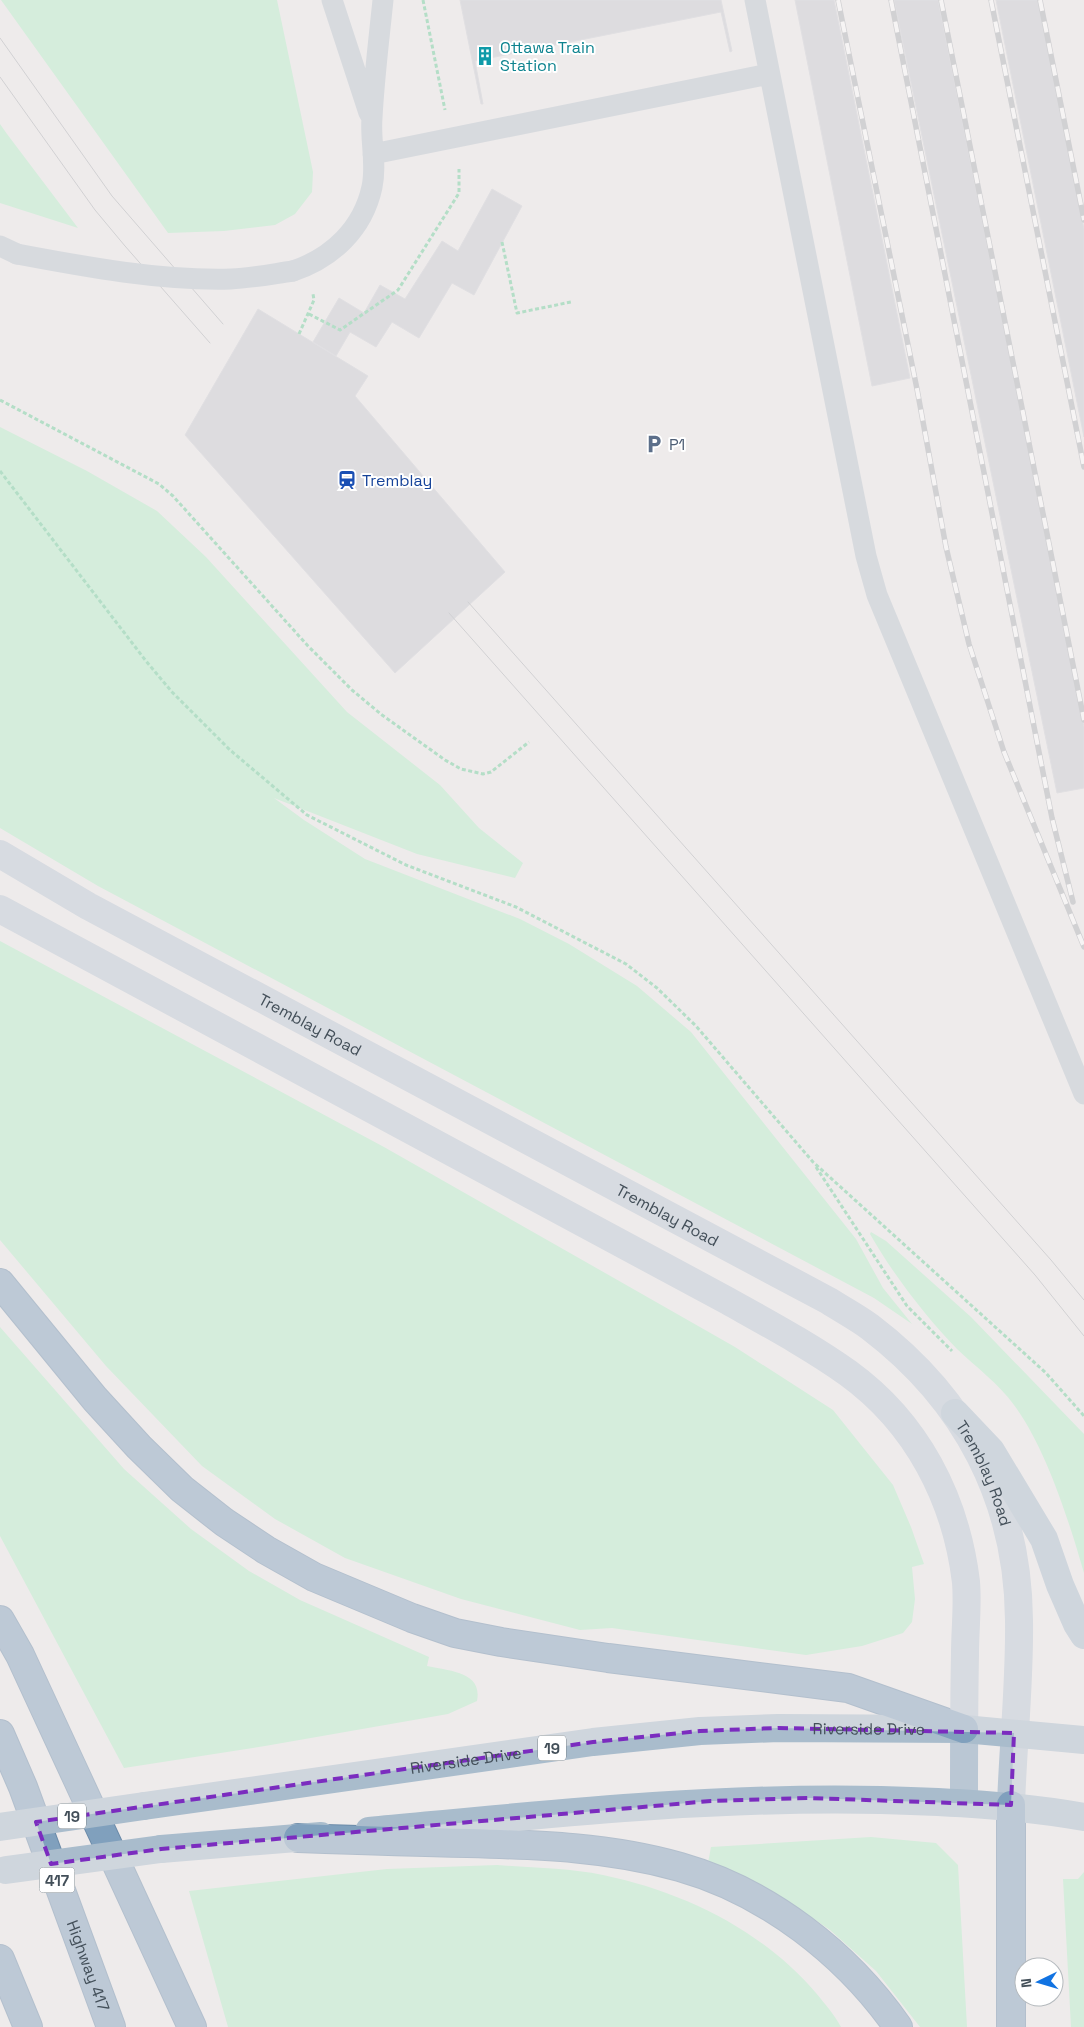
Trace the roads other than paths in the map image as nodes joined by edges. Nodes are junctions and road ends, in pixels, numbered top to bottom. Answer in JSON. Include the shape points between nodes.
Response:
{"nodes":[{"id":1,"x":332,"y":0,"type":"edge"},
{"id":2,"x":383,"y":0,"type":"edge"},
{"id":3,"x":755,"y":0,"type":"edge"},
{"id":4,"x":769,"y":74,"type":"junction"},
{"id":5,"x":371,"y":120,"type":"junction"},
{"id":6,"x":373,"y":154,"type":"junction"},
{"id":7,"x":9,"y":250,"type":"edge"},
{"id":8,"x":0,"y":854,"type":"edge"},
{"id":9,"x":0,"y":909,"type":"edge"},
{"id":10,"x":1084,"y":1094,"type":"edge"},
{"id":11,"x":0,"y":1284,"type":"edge"},
{"id":12,"x":955,"y":1413,"type":"junction"},
{"id":13,"x":0,"y":1620,"type":"edge"},
{"id":14,"x":1084,"y":1635,"type":"edge"},
{"id":15,"x":964,"y":1729,"type":"junction"},
{"id":16,"x":1014,"y":1733,"type":"junction"},
{"id":17,"x":0,"y":1734,"type":"edge"},
{"id":18,"x":1084,"y":1740,"type":"edge"},
{"id":19,"x":964,"y":1802,"type":"junction"},
{"id":20,"x":1011,"y":1806,"type":"junction"},
{"id":21,"x":1084,"y":1817,"type":"edge"},
{"id":22,"x":0,"y":1827,"type":"edge"},
{"id":23,"x":298,"y":1838,"type":"junction"},
{"id":24,"x":3,"y":1871,"type":"edge"},
{"id":25,"x":0,"y":1959,"type":"edge"},
{"id":26,"x":28,"y":2027,"type":"edge"},
{"id":27,"x":111,"y":2027,"type":"edge"},
{"id":28,"x":192,"y":2027,"type":"edge"},
{"id":29,"x":898,"y":2027,"type":"edge"},
{"id":30,"x":1012,"y":2027,"type":"edge"}],
"edges":[{"from":1,"to":5,"type":"lane"},
{"from":2,"to":5,"type":"lane"},
{"from":3,"to":4,"type":"lane"},
{"from":4,"to":6,"type":"lane"},
{"from":4,"to":10,"type":"lane","via":[[876,595]]},
{"from":5,"to":6,"type":"lane"},
{"from":6,"to":7,"type":"lane","bridge":true,"via":[[372,186],[362,214],[349,236],[327,254],[299,269],[232,279],[167,276],[77,265]]},
{"from":8,"to":12,"type":"street","name":"Tremblay Road","via":[[88,906],[829,1301],[869,1326],[899,1351]]},
{"from":9,"to":15,"type":"street","via":[[697,1284],[850,1374],[890,1410],[925,1455],[949,1503],[966,1584]]},
{"from":11,"to":15,"type":"highway","via":[[95,1399],[182,1489],[252,1541],[314,1577],[455,1633],[608,1658],[848,1688]]},
{"from":12,"to":14,"type":"main road","via":[[991,1451],[1044,1539],[1060,1585]]},
{"from":12,"to":16,"type":"street","name":"Tremblay Road","via":[[981,1456],[998,1493],[1010,1534],[1019,1618]]},
{"from":13,"to":28,"type":"highway","via":[[32,1681]]},
{"from":15,"to":16,"type":"main road","name":"Riverside Drive","number":"19"},
{"from":15,"to":19,"type":"street"},
{"from":15,"to":22,"type":"main road","name":"Riverside Drive","number":"19","bridge":true,"via":[[700,1731],[592,1742]]},
{"from":16,"to":18,"type":"main road","name":"Riverside Drive","number":"19"},
{"from":16,"to":20,"type":"street","name":"Tremblay Road"},
{"from":17,"to":27,"type":"highway","name":"Highway 417","number":"417","via":[[23,1787]]},
{"from":19,"to":20,"type":"main road"},
{"from":19,"to":23,"type":"main road","via":[[809,1798],[711,1801]]},
{"from":20,"to":21,"type":"main road"},
{"from":20,"to":30,"type":"highway"},
{"from":23,"to":24,"type":"main road","bridge":true,"via":[[161,1849]]},
{"from":23,"to":29,"type":"highway","via":[[555,1846],[617,1853],[682,1867],[727,1885],[809,1932],[845,1962]]},
{"from":25,"to":26,"type":"highway"}]}
